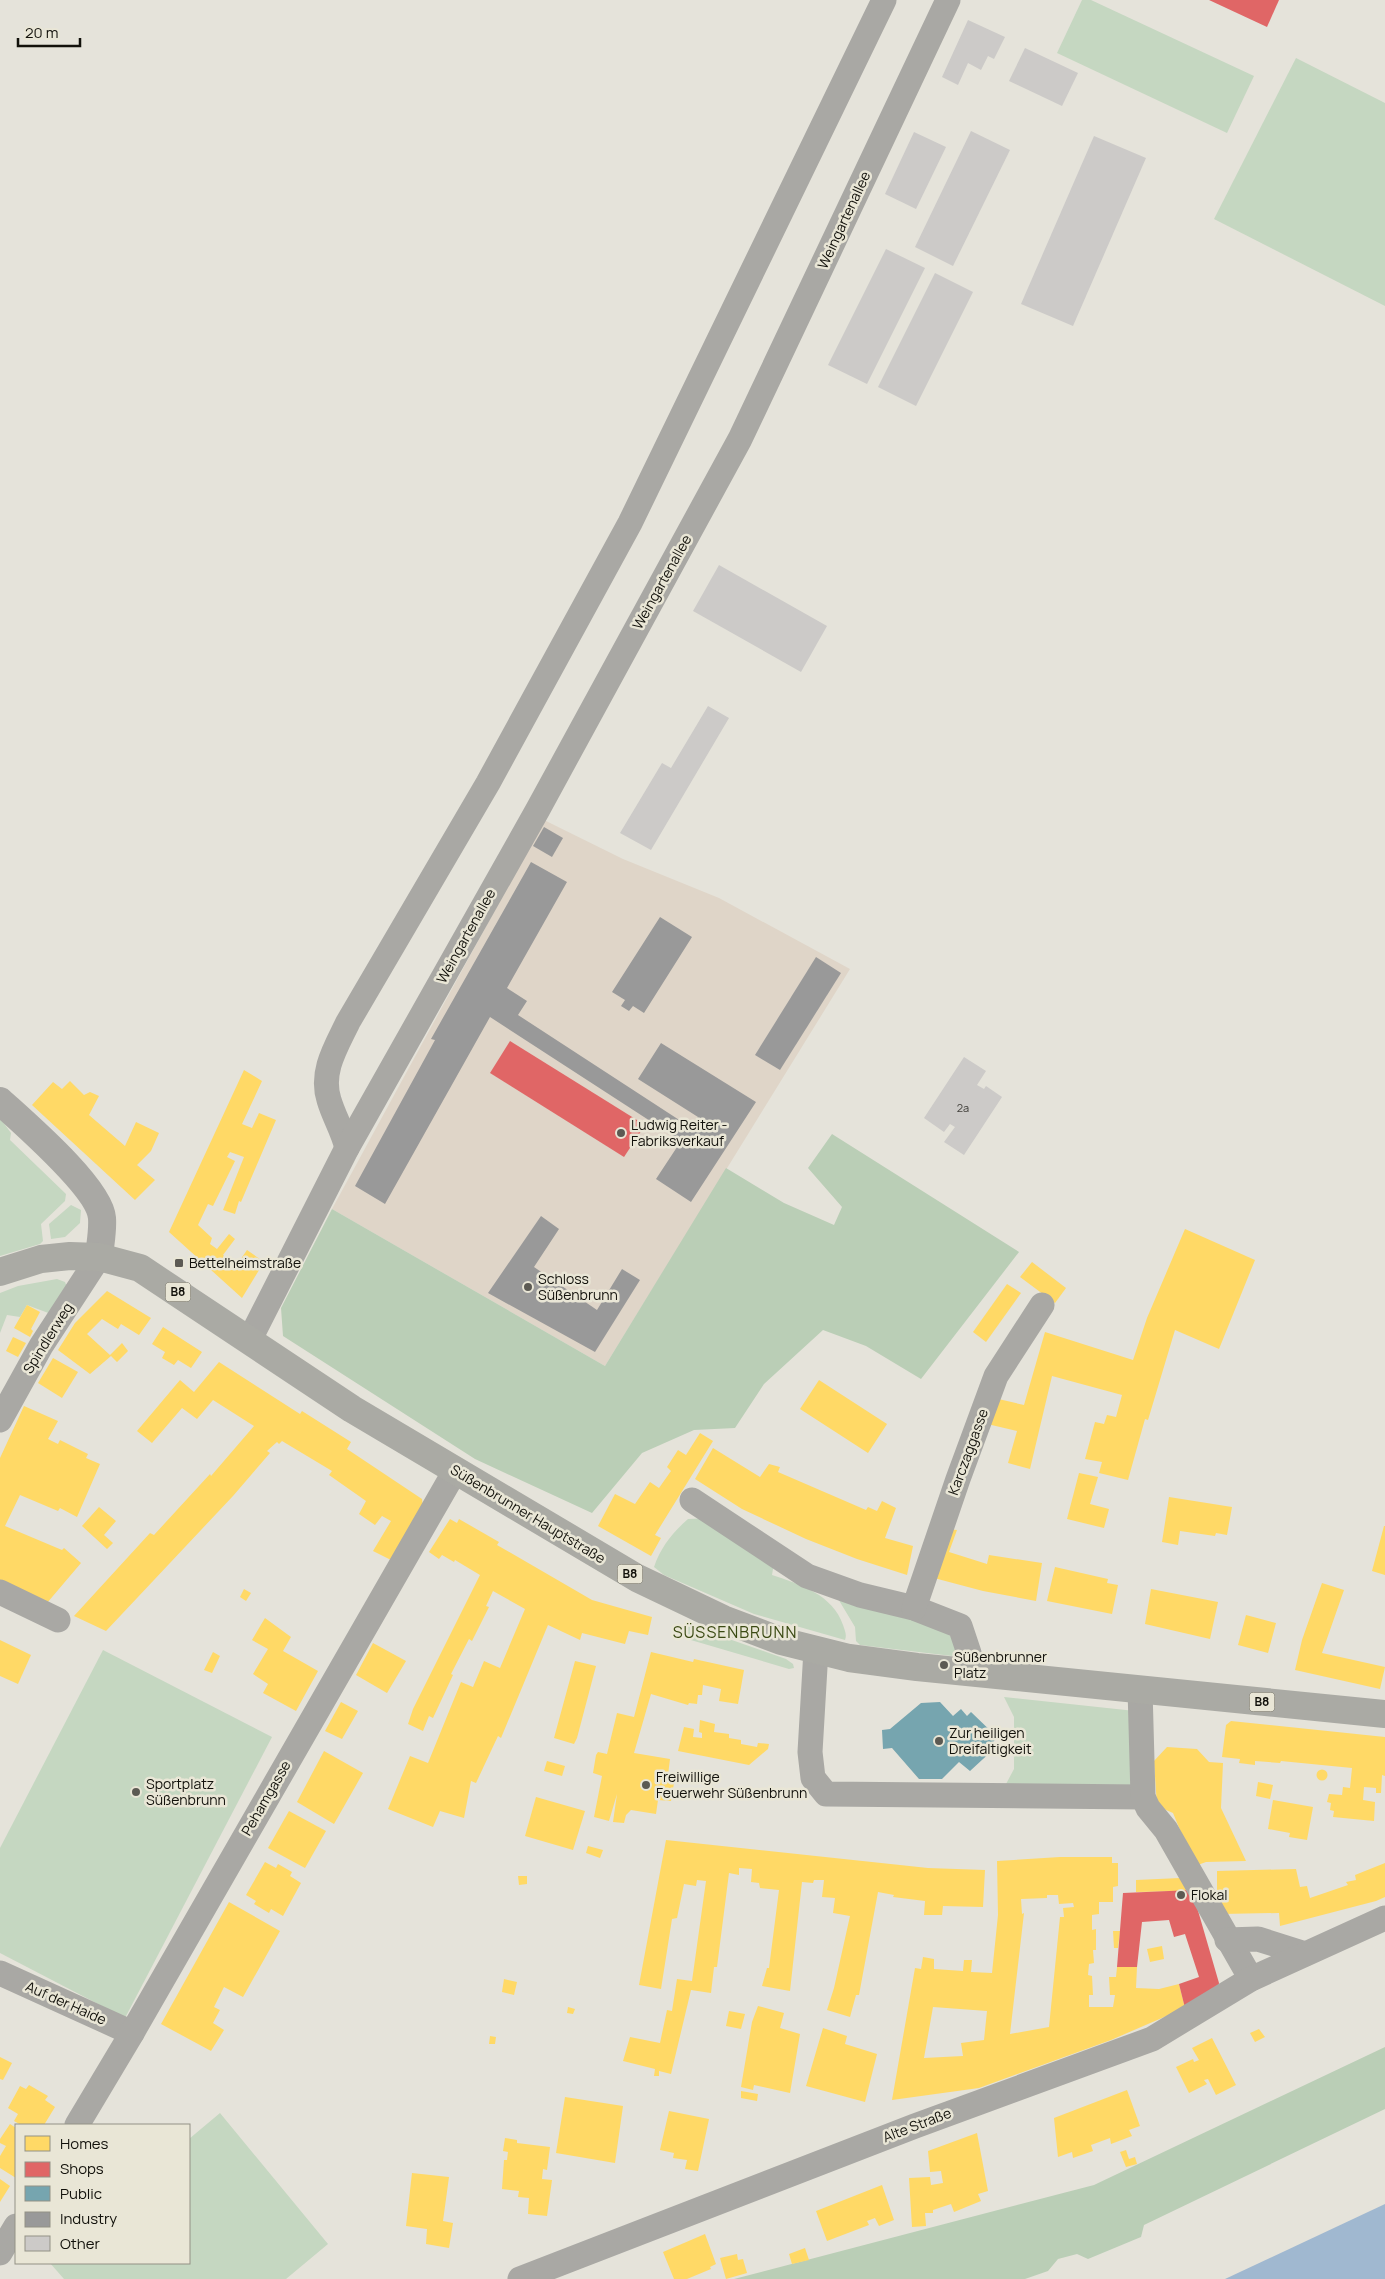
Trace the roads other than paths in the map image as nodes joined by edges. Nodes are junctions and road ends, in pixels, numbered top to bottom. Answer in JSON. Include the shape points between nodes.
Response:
{"nodes":[{"id":1,"x":884,"y":0,"type":"edge"},
{"id":2,"x":948,"y":0,"type":"edge"},
{"id":3,"x":0,"y":1101,"type":"edge"},
{"id":4,"x":347,"y":1148,"type":"junction"},
{"id":5,"x":99,"y":1257,"type":"junction"},
{"id":6,"x":0,"y":1272,"type":"edge"},
{"id":7,"x":1042,"y":1305,"type":"dead end"},
{"id":8,"x":250,"y":1341,"type":"junction"},
{"id":9,"x":0,"y":1420,"type":"edge"},
{"id":10,"x":455,"y":1471,"type":"junction"},
{"id":11,"x":692,"y":1500,"type":"dead end"},
{"id":12,"x":0,"y":1592,"type":"edge"},
{"id":13,"x":914,"y":1608,"type":"junction"},
{"id":14,"x":58,"y":1620,"type":"dead end"},
{"id":15,"x":816,"y":1650,"type":"junction"},
{"id":16,"x":973,"y":1673,"type":"junction"},
{"id":17,"x":1140,"y":1689,"type":"junction"},
{"id":18,"x":1385,"y":1714,"type":"edge"},
{"id":19,"x":1143,"y":1797,"type":"junction"},
{"id":20,"x":1385,"y":1918,"type":"edge"},
{"id":21,"x":1227,"y":1940,"type":"junction"},
{"id":22,"x":1306,"y":1954,"type":"junction"},
{"id":23,"x":0,"y":1974,"type":"edge"},
{"id":24,"x":1251,"y":1979,"type":"junction"},
{"id":25,"x":132,"y":2033,"type":"junction"},
{"id":26,"x":78,"y":2124,"type":"edge"},
{"id":27,"x":15,"y":2228,"type":"edge"},
{"id":28,"x":0,"y":2253,"type":"edge"},
{"id":29,"x":520,"y":2279,"type":"edge"}],
"edges":[{"from":1,"to":4,"type":"street","via":[[630,523],[488,783],[329,1060],[329,1100]]},
{"from":2,"to":4,"type":"street","name":"Weingartenallee","via":[[740,439],[537,812]]},
{"from":3,"to":5,"type":"street","via":[[76,1176],[98,1204],[102,1218]]},
{"from":4,"to":8,"type":"street","name":"Weingartenallee"},
{"from":5,"to":6,"type":"main road","number":"B8","via":[[49,1258]]},
{"from":5,"to":8,"type":"main road","name":"Süßenbrunner Hauptstraße","number":"B8","via":[[129,1264],[151,1274]]},
{"from":5,"to":9,"type":"street","name":"Spindlerweg","via":[[41,1346]]},
{"from":7,"to":13,"type":"street","name":"Karczaggasse","via":[[996,1376]]},
{"from":8,"to":10,"type":"main road","name":"Süßenbrunner Hauptstraße","number":"B8","via":[[338,1400]]},
{"from":10,"to":15,"type":"main road","name":"Süßenbrunner Hauptstraße","number":"B8","via":[[599,1557],[668,1593],[753,1631]]},
{"from":10,"to":25,"type":"street","name":"Pehamgasse"},
{"from":11,"to":13,"type":"street","via":[[807,1576]]},
{"from":12,"to":14,"type":"street"},
{"from":13,"to":16,"type":"street","via":[[960,1626]]},
{"from":15,"to":16,"type":"main road","name":"Süßenbrunner Hauptstraße","number":"B8","via":[[893,1664]]},
{"from":15,"to":19,"type":"street","via":[[810,1752],[813,1778],[826,1794]]},
{"from":16,"to":17,"type":"main road","name":"Süßenbrunner Hauptstraße","number":"B8"},
{"from":17,"to":18,"type":"main road","name":"Süßenbrunner Hauptstraße","number":"B8"},
{"from":17,"to":19,"type":"street"},
{"from":19,"to":21,"type":"street","via":[[1166,1830]]},
{"from":20,"to":22,"type":"street","name":"Alte Straße"},
{"from":21,"to":22,"type":"street","via":[[1258,1939]]},
{"from":21,"to":24,"type":"street"},
{"from":22,"to":24,"type":"street","name":"Alte Straße"},
{"from":23,"to":25,"type":"street","name":"Auf der Haide"},
{"from":24,"to":29,"type":"street","name":"Alte Straße","via":[[1152,2040],[915,2126]]},
{"from":25,"to":26,"type":"street","name":"Pehamgasse"},
{"from":27,"to":28,"type":"street"}]}
